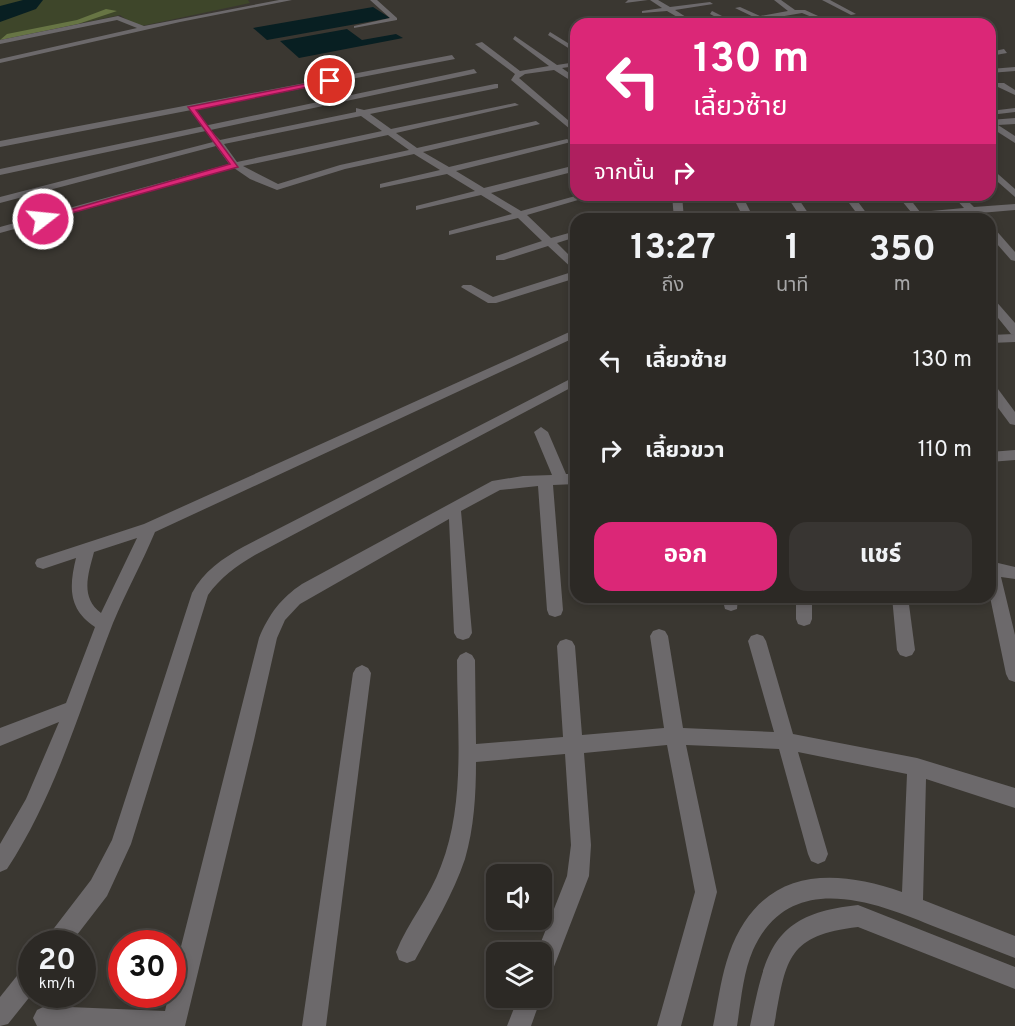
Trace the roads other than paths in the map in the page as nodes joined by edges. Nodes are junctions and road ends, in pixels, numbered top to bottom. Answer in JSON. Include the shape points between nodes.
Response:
{"nodes":[{"id":1,"x":289,"y":0,"type":"edge"},
{"id":2,"x":373,"y":0,"type":"edge"},
{"id":3,"x":645,"y":0,"type":"edge"},
{"id":4,"x":652,"y":0,"type":"edge"},
{"id":5,"x":777,"y":0,"type":"edge"},
{"id":6,"x":825,"y":0,"type":"edge"},
{"id":7,"x":627,"y":2,"type":"dead end"},
{"id":8,"x":710,"y":4,"type":"dead end"},
{"id":9,"x":738,"y":8,"type":"dead end"},
{"id":10,"x":667,"y":9,"type":"junction"},
{"id":11,"x":644,"y":12,"type":"dead end"},
{"id":12,"x":793,"y":12,"type":"junction"},
{"id":13,"x":712,"y":13,"type":"dead end"},
{"id":14,"x":853,"y":14,"type":"dead end"},
{"id":15,"x":683,"y":18,"type":"edge"},
{"id":16,"x":722,"y":18,"type":"edge"},
{"id":17,"x":760,"y":18,"type":"joint"},
{"id":18,"x":820,"y":18,"type":"edge"},
{"id":19,"x":356,"y":27,"type":"dead end"},
{"id":20,"x":143,"y":28,"type":"junction"},
{"id":21,"x":550,"y":34,"type":"dead end"},
{"id":22,"x":515,"y":38,"type":"dead end"},
{"id":23,"x":0,"y":42,"type":"edge"},
{"id":24,"x":479,"y":44,"type":"dead end"},
{"id":25,"x":570,"y":47,"type":"edge"},
{"id":26,"x":1004,"y":51,"type":"dead end"},
{"id":27,"x":996,"y":53,"type":"edge"},
{"id":28,"x":452,"y":57,"type":"dead end"},
{"id":29,"x":0,"y":61,"type":"edge"},
{"id":30,"x":570,"y":65,"type":"edge"},
{"id":31,"x":555,"y":67,"type":"junction"},
{"id":32,"x":1015,"y":69,"type":"edge"},
{"id":33,"x":474,"y":70,"type":"dead end"},
{"id":34,"x":996,"y":71,"type":"edge"},
{"id":35,"x":519,"y":74,"type":"junction"},
{"id":36,"x":570,"y":78,"type":"edge"},
{"id":37,"x":330,"y":81,"type":"junction"},
{"id":38,"x":1001,"y":85,"type":"dead end"},
{"id":39,"x":495,"y":86,"type":"dead end"},
{"id":40,"x":1015,"y":93,"type":"edge"},
{"id":41,"x":350,"y":98,"type":"junction"},
{"id":42,"x":514,"y":105,"type":"dead end"},
{"id":43,"x":191,"y":108,"type":"junction"},
{"id":44,"x":996,"y":110,"type":"edge"},
{"id":45,"x":1015,"y":110,"type":"edge"},
{"id":46,"x":996,"y":112,"type":"edge"},
{"id":47,"x":1000,"y":112,"type":"junction"},
{"id":48,"x":362,"y":115,"type":"junction"},
{"id":49,"x":1015,"y":122,"type":"edge"},
{"id":50,"x":996,"y":123,"type":"edge"},
{"id":51,"x":536,"y":124,"type":"dead end"},
{"id":52,"x":207,"y":126,"type":"junction"},
{"id":53,"x":570,"y":126,"type":"edge"},
{"id":54,"x":996,"y":127,"type":"edge"},
{"id":55,"x":388,"y":133,"type":"junction"},
{"id":56,"x":1015,"y":140,"type":"edge"},
{"id":57,"x":567,"y":142,"type":"dead end"},
{"id":58,"x":0,"y":144,"type":"edge"},
{"id":59,"x":218,"y":144,"type":"junction"},
{"id":60,"x":416,"y":152,"type":"junction"},
{"id":61,"x":235,"y":165,"type":"junction"},
{"id":62,"x":570,"y":170,"type":"edge"},
{"id":63,"x":449,"y":171,"type":"junction"},
{"id":64,"x":0,"y":172,"type":"edge"},
{"id":65,"x":996,"y":176,"type":"edge"},
{"id":66,"x":383,"y":186,"type":"dead end"},
{"id":67,"x":484,"y":192,"type":"junction"},
{"id":68,"x":1015,"y":194,"type":"edge"},
{"id":69,"x":0,"y":200,"type":"edge"},
{"id":70,"x":570,"y":201,"type":"edge"},
{"id":71,"x":907,"y":201,"type":"edge"},
{"id":72,"x":963,"y":201,"type":"edge"},
{"id":73,"x":1015,"y":207,"type":"edge"},
{"id":74,"x":419,"y":208,"type":"dead end"},
{"id":75,"x":972,"y":211,"type":"junction"},
{"id":76,"x":916,"y":213,"type":"edge"},
{"id":77,"x":954,"y":213,"type":"edge"},
{"id":78,"x":520,"y":215,"type":"junction"},
{"id":79,"x":0,"y":230,"type":"edge"},
{"id":80,"x":453,"y":233,"type":"dead end"},
{"id":81,"x":570,"y":236,"type":"edge"},
{"id":82,"x":996,"y":237,"type":"edge"},
{"id":83,"x":550,"y":242,"type":"junction"},
{"id":84,"x":500,"y":258,"type":"dead end"},
{"id":85,"x":1015,"y":258,"type":"edge"},
{"id":86,"x":570,"y":262,"type":"edge"},
{"id":87,"x":570,"y":276,"type":"edge"},
{"id":88,"x":467,"y":287,"type":"dead end"},
{"id":89,"x":996,"y":308,"type":"edge"},
{"id":90,"x":1015,"y":331,"type":"edge"},
{"id":91,"x":570,"y":336,"type":"edge"},
{"id":92,"x":1015,"y":338,"type":"edge"},
{"id":93,"x":996,"y":339,"type":"edge"},
{"id":94,"x":570,"y":383,"type":"edge"},
{"id":95,"x":996,"y":399,"type":"edge"},
{"id":96,"x":1015,"y":421,"type":"edge"},
{"id":97,"x":541,"y":432,"type":"dead end"},
{"id":98,"x":1015,"y":455,"type":"edge"},
{"id":99,"x":996,"y":457,"type":"edge"},
{"id":100,"x":561,"y":479,"type":"edge"},
{"id":101,"x":453,"y":508,"type":"junction"},
{"id":102,"x":149,"y":528,"type":"junction"},
{"id":103,"x":87,"y":547,"type":"junction"},
{"id":104,"x":43,"y":563,"type":"dead end"},
{"id":105,"x":996,"y":567,"type":"edge"},
{"id":106,"x":1015,"y":573,"type":"edge"},
{"id":107,"x":996,"y":588,"type":"edge"},
{"id":108,"x":804,"y":603,"type":"edge"},
{"id":109,"x":901,"y":603,"type":"edge"},
{"id":110,"x":555,"y":610,"type":"dead end"},
{"id":111,"x":804,"y":619,"type":"dead end"},
{"id":112,"x":104,"y":624,"type":"junction"},
{"id":113,"x":463,"y":633,"type":"dead end"},
{"id":114,"x":659,"y":636,"type":"dead end"},
{"id":115,"x":757,"y":641,"type":"dead end"},
{"id":116,"x":566,"y":646,"type":"dead end"},
{"id":117,"x":906,"y":650,"type":"dead end"},
{"id":118,"x":466,"y":660,"type":"dead end"},
{"id":119,"x":362,"y":673,"type":"dead end"},
{"id":120,"x":1015,"y":674,"type":"edge"},
{"id":121,"x":72,"y":710,"type":"junction"},
{"id":122,"x":675,"y":736,"type":"junction"},
{"id":123,"x":0,"y":737,"type":"edge"},
{"id":124,"x":786,"y":741,"type":"junction"},
{"id":125,"x":573,"y":745,"type":"junction"},
{"id":126,"x":466,"y":754,"type":"junction"},
{"id":127,"x":917,"y":767,"type":"junction"},
{"id":128,"x":1015,"y":798,"type":"edge"},
{"id":129,"x":8,"y":843,"type":"edge"},
{"id":130,"x":818,"y":854,"type":"dead end"},
{"id":131,"x":0,"y":862,"type":"edge"},
{"id":132,"x":912,"y":906,"type":"junction"},
{"id":133,"x":67,"y":930,"type":"edge"},
{"id":134,"x":552,"y":943,"type":"edge"},
{"id":135,"x":1015,"y":947,"type":"edge"},
{"id":136,"x":407,"y":952,"type":"dead end"},
{"id":137,"x":1015,"y":978,"type":"edge"},
{"id":138,"x":18,"y":993,"type":"edge"},
{"id":139,"x":526,"y":1008,"type":"edge"},
{"id":140,"x":0,"y":1016,"type":"edge"},
{"id":141,"x":45,"y":1018,"type":"dead end"},
{"id":142,"x":173,"y":1024,"type":"edge"},
{"id":143,"x":314,"y":1026,"type":"edge"},
{"id":144,"x":519,"y":1026,"type":"edge"},
{"id":145,"x":669,"y":1026,"type":"edge"},
{"id":146,"x":725,"y":1026,"type":"edge"},
{"id":147,"x":762,"y":1026,"type":"edge"}],
"edges":[{"from":1,"to":20,"type":"street"},
{"from":2,"to":19,"type":"street","via":[[395,19]]},
{"from":3,"to":7,"type":"street"},
{"from":4,"to":10,"type":"street"},
{"from":5,"to":12,"type":"street"},
{"from":6,"to":14,"type":"street"},
{"from":8,"to":10,"type":"street"},
{"from":9,"to":17,"type":"street"},
{"from":10,"to":11,"type":"street"},
{"from":10,"to":15,"type":"street"},
{"from":12,"to":17,"type":"street"},
{"from":12,"to":18,"type":"street","via":[[806,11]]},
{"from":13,"to":16,"type":"street"},
{"from":20,"to":23,"type":"street","via":[[118,18]]},
{"from":20,"to":29,"type":"street"},
{"from":21,"to":25,"type":"street"},
{"from":22,"to":31,"type":"street"},
{"from":24,"to":35,"type":"street"},
{"from":26,"to":27,"type":"street"},
{"from":28,"to":37,"type":"street"},
{"from":30,"to":31,"type":"street"},
{"from":31,"to":35,"type":"street"},
{"from":31,"to":36,"type":"street"},
{"from":32,"to":34,"type":"street"},
{"from":33,"to":41,"type":"street"},
{"from":35,"to":53,"type":"street","via":[[515,81]]},
{"from":37,"to":41,"type":"street"},
{"from":37,"to":43,"type":"street"},
{"from":38,"to":40,"type":"street"},
{"from":39,"to":48,"type":"street"},
{"from":41,"to":48,"type":"street"},
{"from":41,"to":52,"type":"street"},
{"from":42,"to":55,"type":"street"},
{"from":43,"to":52,"type":"street"},
{"from":43,"to":58,"type":"street"},
{"from":44,"to":47,"type":"street"},
{"from":45,"to":47,"type":"street"},
{"from":46,"to":47,"type":"street"},
{"from":48,"to":55,"type":"street"},
{"from":48,"to":59,"type":"street"},
{"from":49,"to":50,"type":"street"},
{"from":51,"to":60,"type":"street"},
{"from":52,"to":59,"type":"street"},
{"from":52,"to":64,"type":"street"},
{"from":54,"to":56,"type":"street"},
{"from":55,"to":60,"type":"street"},
{"from":55,"to":61,"type":"street"},
{"from":57,"to":63,"type":"street"},
{"from":59,"to":61,"type":"street"},
{"from":59,"to":69,"type":"street"},
{"from":60,"to":61,"type":"street","via":[[343,167],[285,186],[265,183]]},
{"from":60,"to":63,"type":"street"},
{"from":61,"to":79,"type":"street"},
{"from":62,"to":67,"type":"street"},
{"from":63,"to":66,"type":"street"},
{"from":63,"to":67,"type":"street"},
{"from":65,"to":68,"type":"street"},
{"from":67,"to":74,"type":"street"},
{"from":67,"to":78,"type":"street"},
{"from":70,"to":78,"type":"street"},
{"from":71,"to":76,"type":"street"},
{"from":72,"to":75,"type":"street"},
{"from":73,"to":75,"type":"street"},
{"from":75,"to":77,"type":"street"},
{"from":78,"to":80,"type":"street"},
{"from":78,"to":83,"type":"street"},
{"from":81,"to":83,"type":"street"},
{"from":82,"to":85,"type":"street"},
{"from":83,"to":84,"type":"street"},
{"from":83,"to":86,"type":"street"},
{"from":87,"to":88,"type":"street","via":[[492,301]]},
{"from":89,"to":90,"type":"street"},
{"from":91,"to":102,"type":"street"},
{"from":92,"to":93,"type":"street"},
{"from":94,"to":133,"type":"street","via":[[249,551],[210,578],[200,593],[122,844],[99,888]]},
{"from":95,"to":96,"type":"street"},
{"from":97,"to":100,"type":"street"},
{"from":98,"to":99,"type":"street"},
{"from":100,"to":101,"type":"street","via":[[497,485]]},
{"from":100,"to":110,"type":"street"},
{"from":101,"to":113,"type":"street"},
{"from":101,"to":142,"type":"street","via":[[300,593],[273,622]]},
{"from":102,"to":103,"type":"street"},
{"from":102,"to":112,"type":"street"},
{"from":103,"to":104,"type":"street"},
{"from":103,"to":112,"type":"street","via":[[79,597],[82,609]]},
{"from":105,"to":106,"type":"street"},
{"from":107,"to":120,"type":"street"},
{"from":108,"to":111,"type":"street"},
{"from":109,"to":117,"type":"street"},
{"from":112,"to":121,"type":"street"},
{"from":114,"to":122,"type":"street"},
{"from":115,"to":124,"type":"street"},
{"from":116,"to":125,"type":"street"},
{"from":118,"to":126,"type":"street"},
{"from":119,"to":143,"type":"street"},
{"from":121,"to":123,"type":"street"},
{"from":121,"to":129,"type":"street","via":[[37,800]]},
{"from":122,"to":124,"type":"street"},
{"from":122,"to":125,"type":"street"},
{"from":122,"to":145,"type":"street","via":[[706,892]]},
{"from":124,"to":127,"type":"street"},
{"from":124,"to":130,"type":"street"},
{"from":125,"to":126,"type":"street"},
{"from":125,"to":134,"type":"street","via":[[581,845],[578,876]]},
{"from":126,"to":136,"type":"street","via":[[461,834],[454,860]]},
{"from":127,"to":128,"type":"street"},
{"from":127,"to":132,"type":"street"},
{"from":129,"to":131,"type":"street"},
{"from":132,"to":135,"type":"street"},
{"from":132,"to":146,"type":"street","via":[[873,891],[833,886],[801,891],[783,900],[750,933],[740,956]]},
{"from":137,"to":147,"type":"street","via":[[858,916],[830,917],[804,928],[784,946]]},
{"from":138,"to":140,"type":"street"},
{"from":139,"to":144,"type":"street"},
{"from":141,"to":142,"type":"street"}]}
